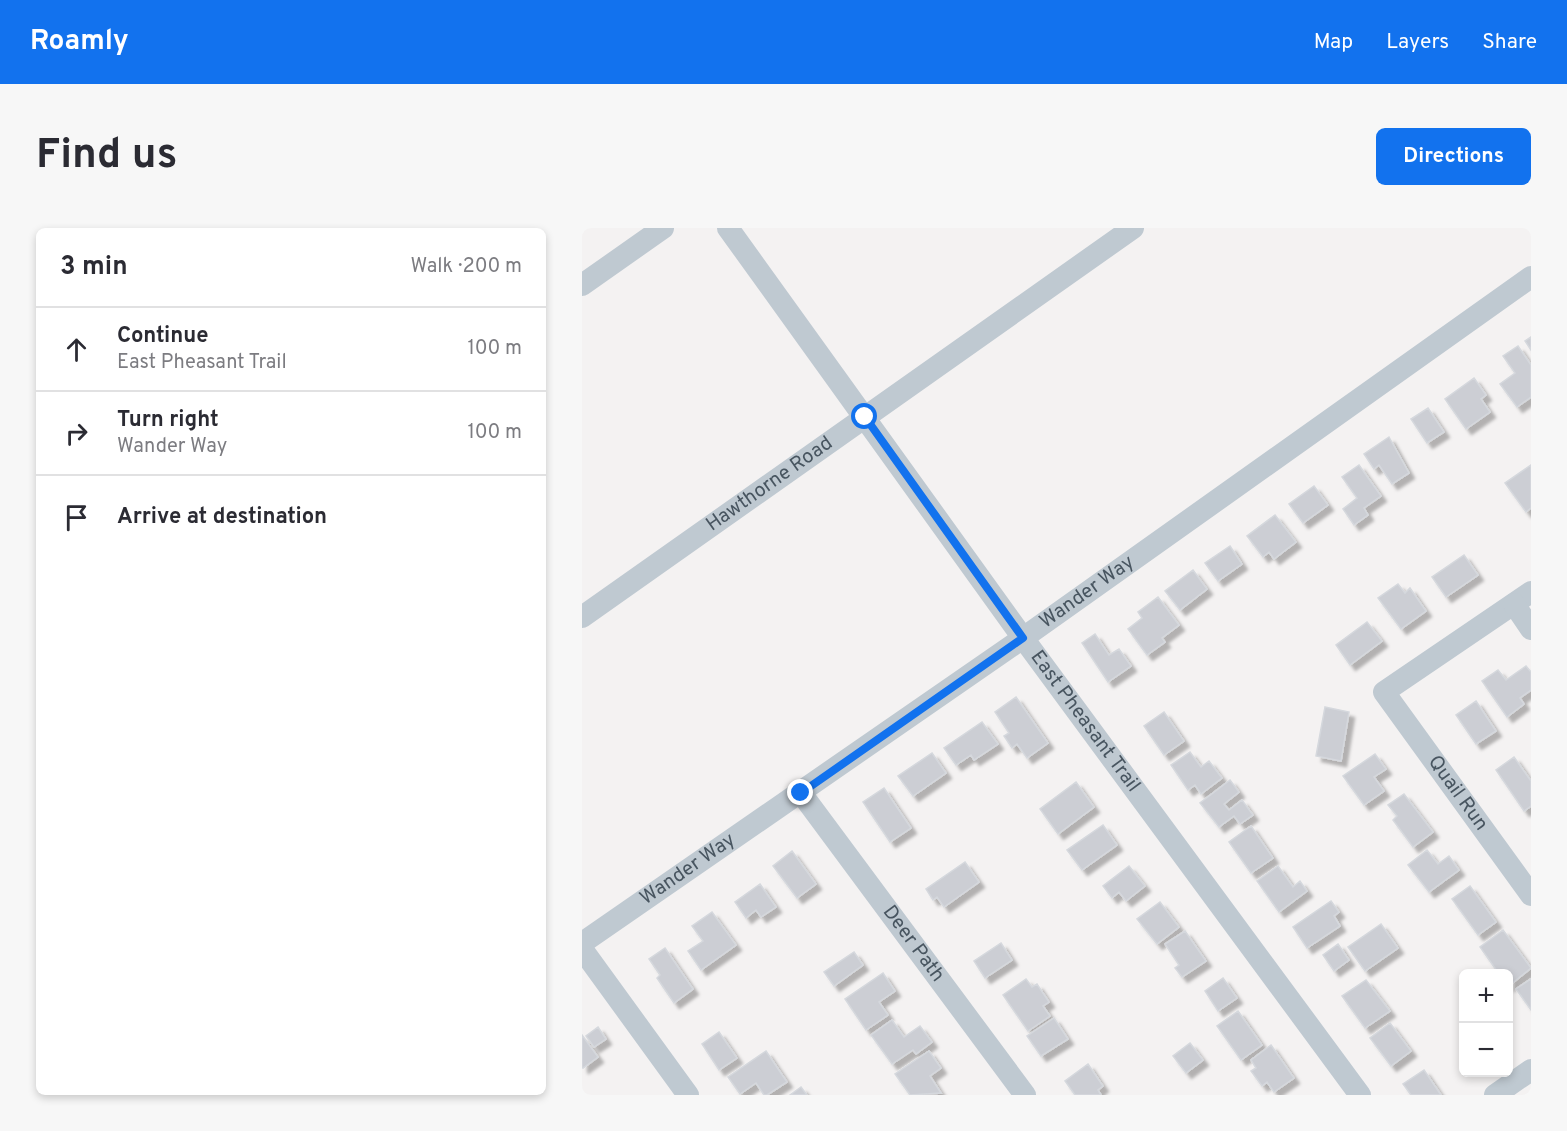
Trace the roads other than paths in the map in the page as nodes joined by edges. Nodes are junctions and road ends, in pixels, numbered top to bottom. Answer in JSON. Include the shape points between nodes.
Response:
{"nodes":[{"id":1,"x":663,"y":228,"type":"edge"},
{"id":2,"x":728,"y":228,"type":"edge"},
{"id":3,"x":1133,"y":228,"type":"edge"},
{"id":4,"x":1531,"y":277,"type":"edge"},
{"id":5,"x":582,"y":285,"type":"edge"},
{"id":6,"x":865,"y":417,"type":"junction"},
{"id":7,"x":1522,"y":598,"type":"edge"},
{"id":8,"x":582,"y":617,"type":"edge"},
{"id":9,"x":1531,"y":629,"type":"edge"},
{"id":10,"x":1023,"y":638,"type":"junction"},
{"id":11,"x":801,"y":793,"type":"junction"},
{"id":12,"x":1531,"y":895,"type":"edge"},
{"id":13,"x":582,"y":943,"type":"edge"},
{"id":14,"x":582,"y":949,"type":"edge"},
{"id":15,"x":1531,"y":1070,"type":"edge"},
{"id":16,"x":688,"y":1095,"type":"edge"},
{"id":17,"x":1025,"y":1095,"type":"edge"},
{"id":18,"x":1360,"y":1095,"type":"edge"},
{"id":19,"x":1495,"y":1095,"type":"edge"}],
"edges":[{"from":1,"to":5,"type":"street"},
{"from":2,"to":6,"type":"street","name":"East Pheasant Trail"},
{"from":3,"to":6,"type":"street","name":"Hawthorne Road"},
{"from":4,"to":10,"type":"street","name":"Wander Way"},
{"from":6,"to":8,"type":"street","name":"Hawthorne Road"},
{"from":6,"to":10,"type":"street","name":"East Pheasant Trail"},
{"from":7,"to":9,"type":"street"},
{"from":7,"to":12,"type":"street","name":"Quail Run","via":[[1384,692]]},
{"from":10,"to":11,"type":"street","name":"Wander Way"},
{"from":10,"to":18,"type":"street","name":"East Pheasant Trail"},
{"from":11,"to":13,"type":"street","name":"Wander Way"},
{"from":11,"to":17,"type":"street","name":"Deer Path"},
{"from":14,"to":16,"type":"street"},
{"from":15,"to":19,"type":"street"}]}
